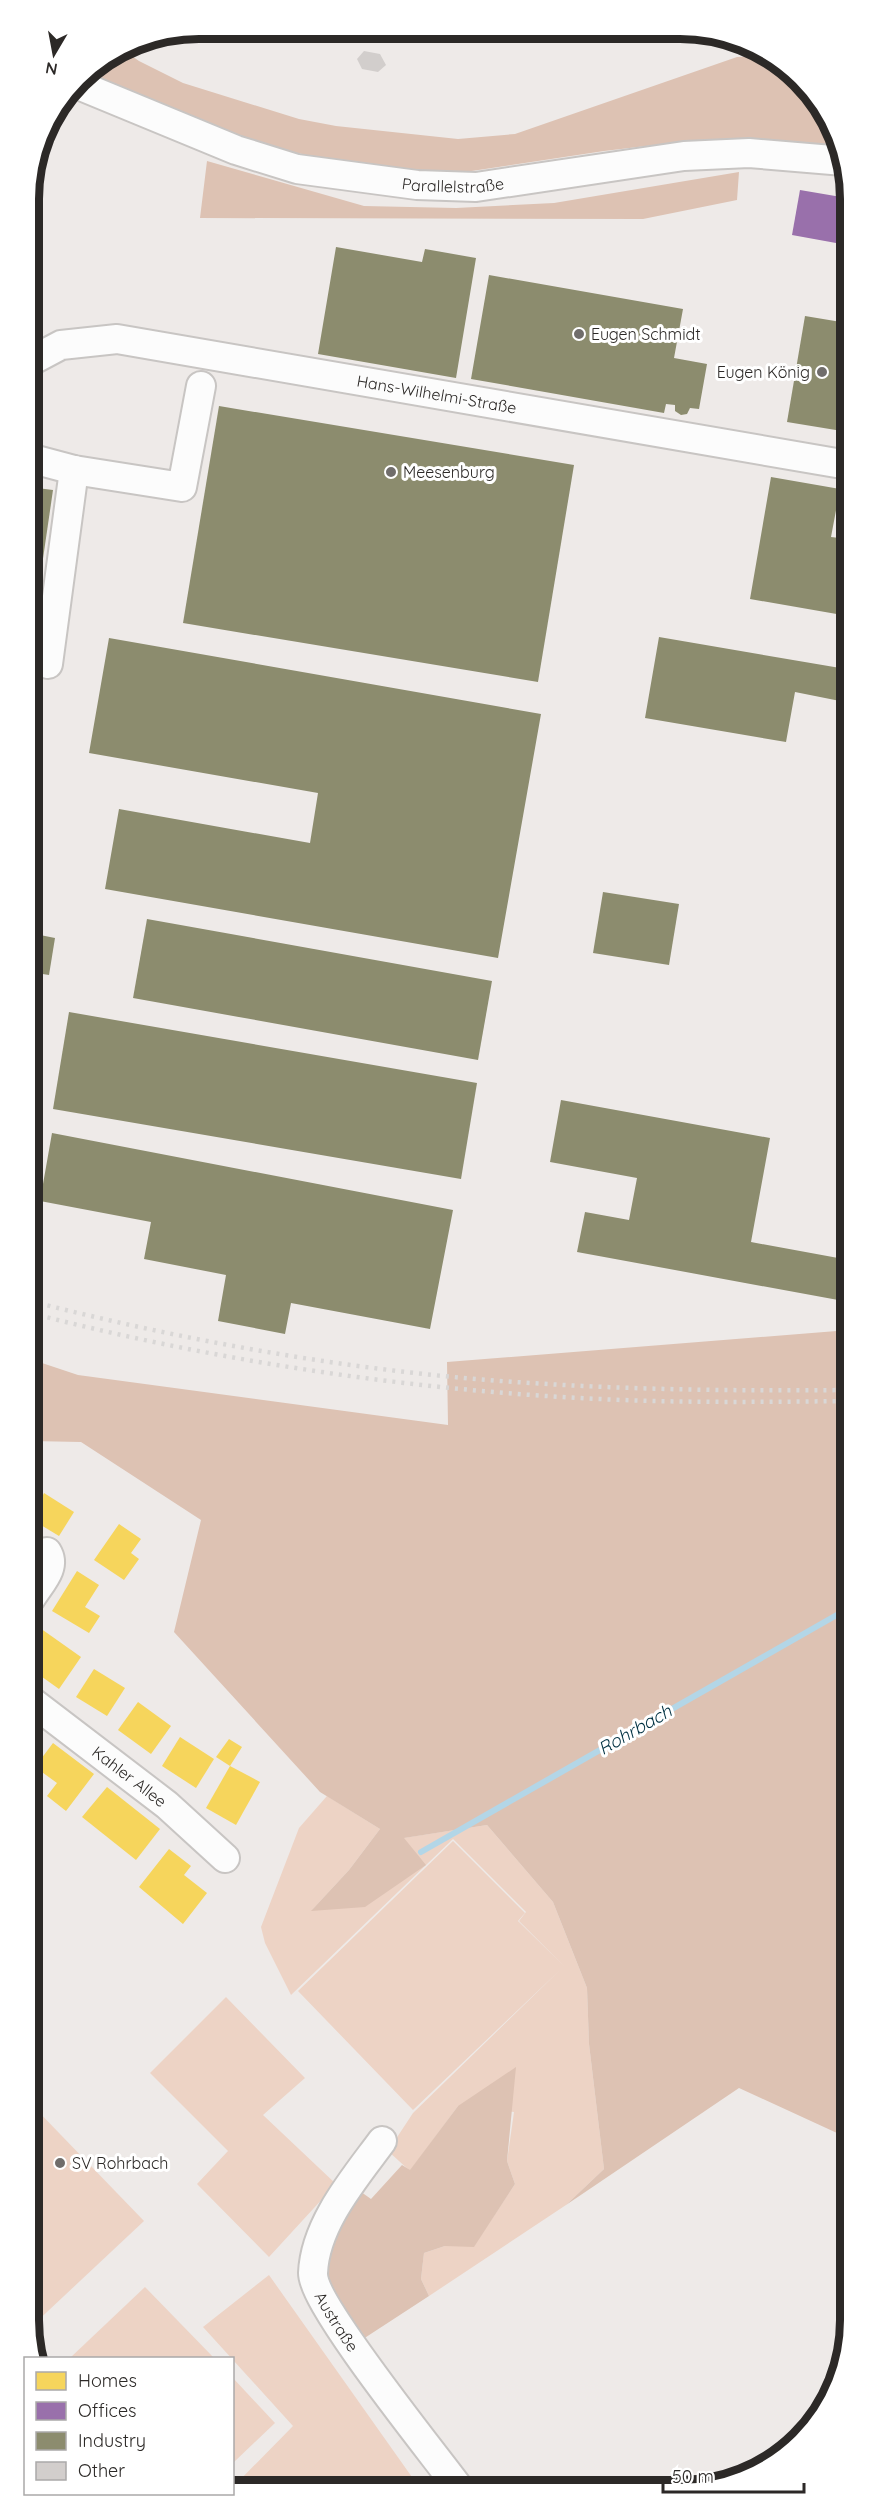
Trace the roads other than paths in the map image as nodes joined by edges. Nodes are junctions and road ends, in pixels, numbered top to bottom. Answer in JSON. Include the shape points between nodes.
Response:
{"nodes":[{"id":1,"x":85,"y":88,"type":"edge"},
{"id":2,"x":835,"y":159,"type":"edge"},
{"id":3,"x":39,"y":357,"type":"edge"},
{"id":4,"x":201,"y":386,"type":"dead end"},
{"id":5,"x":39,"y":461,"type":"edge"},
{"id":6,"x":840,"y":464,"type":"edge"},
{"id":7,"x":74,"y":470,"type":"junction"},
{"id":8,"x":48,"y":664,"type":"dead end"},
{"id":9,"x":47,"y":1552,"type":"dead end"},
{"id":10,"x":39,"y":1586,"type":"edge"},
{"id":11,"x":39,"y":1707,"type":"edge"},
{"id":12,"x":225,"y":1858,"type":"dead end"},
{"id":13,"x":382,"y":2141,"type":"dead end"},
{"id":14,"x":453,"y":2480,"type":"edge"}],
"edges":[{"from":1,"to":2,"type":"street","name":"Parallelstraße","via":[[236,150],[297,169],[417,185],[476,187],[684,156],[749,153]]},
{"from":3,"to":6,"type":"street","name":"Hans-Wilhelmi-Straße","via":[[61,345],[117,339]]},
{"from":4,"to":7,"type":"street","via":[[182,487]]},
{"from":5,"to":7,"type":"street"},
{"from":7,"to":8,"type":"street"},
{"from":9,"to":10,"type":"street","via":[[51,1567]]},
{"from":11,"to":12,"type":"street","name":"Kahler Allee","via":[[158,1798]]},
{"from":13,"to":14,"type":"street","name":"Austraße","via":[[327,2223],[313,2276],[337,2325]]}]}
